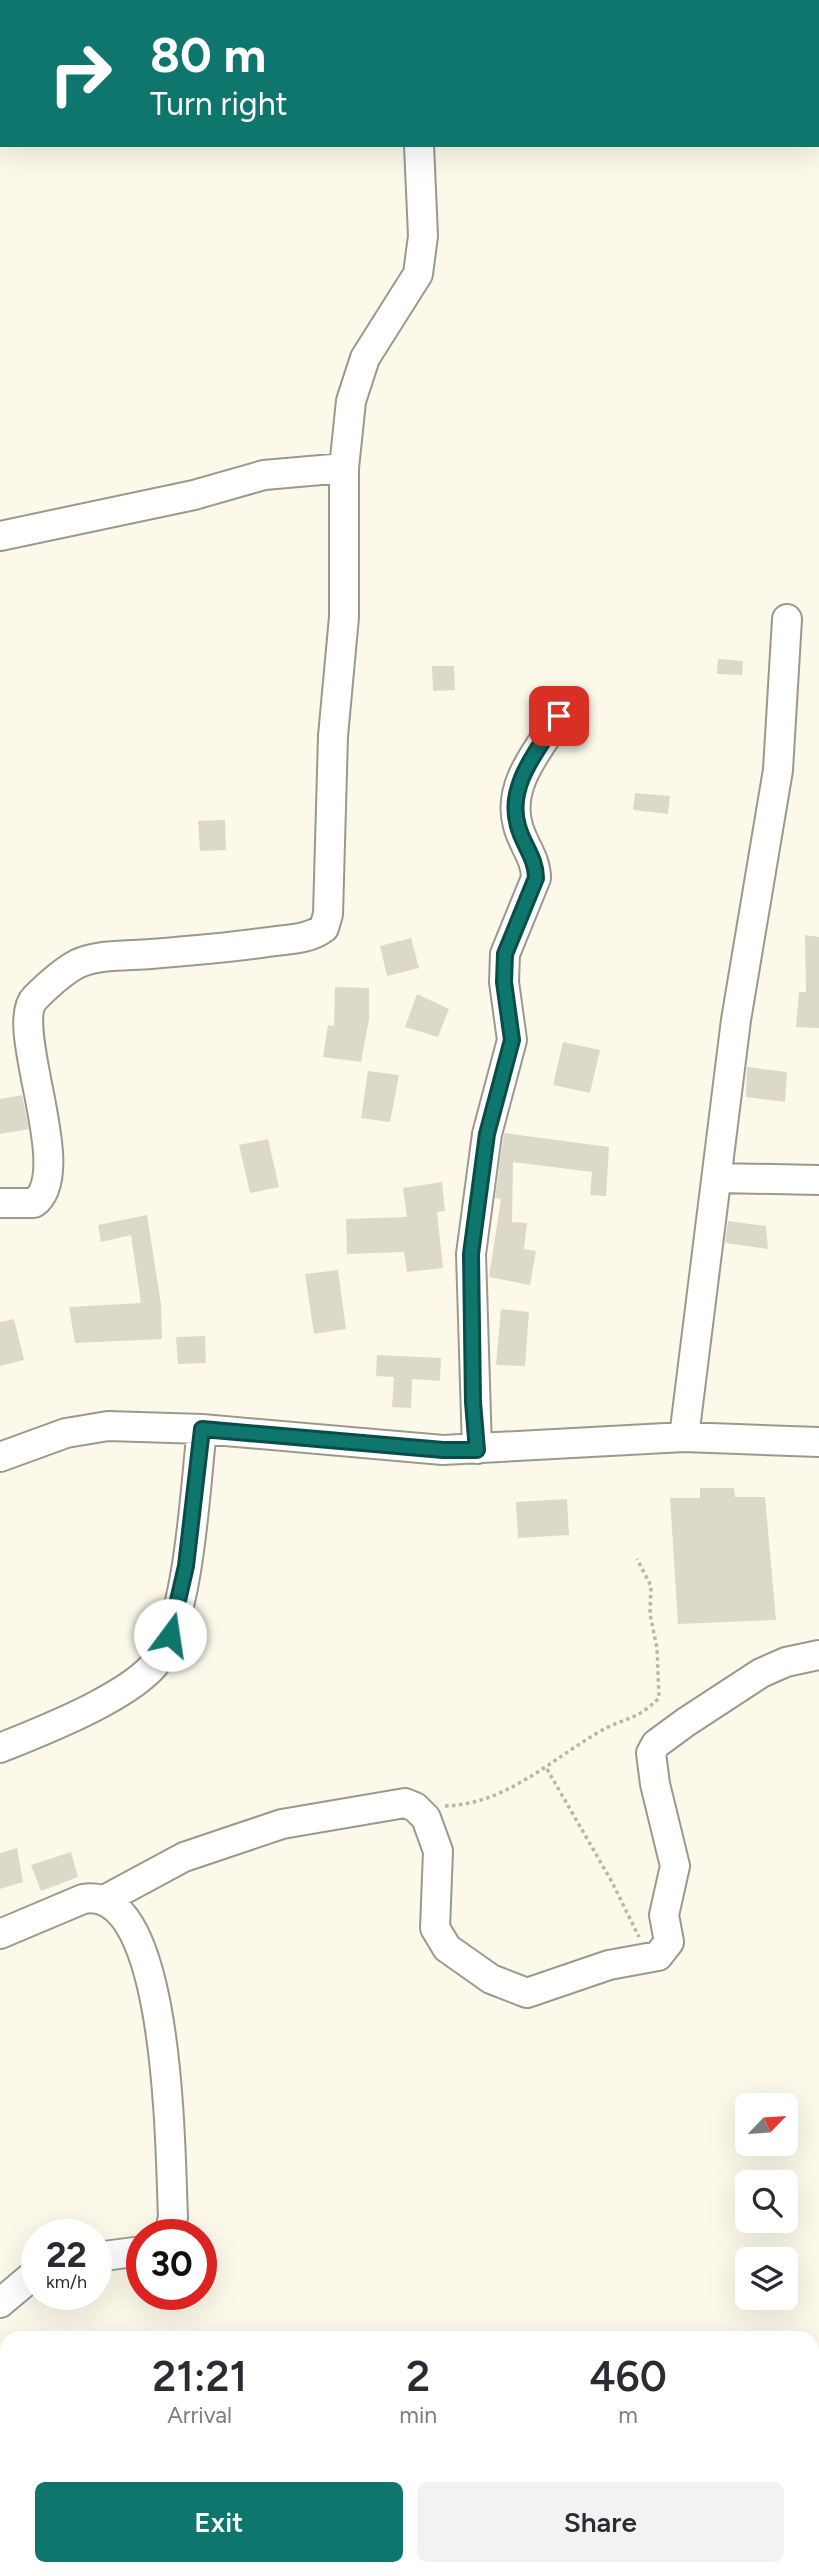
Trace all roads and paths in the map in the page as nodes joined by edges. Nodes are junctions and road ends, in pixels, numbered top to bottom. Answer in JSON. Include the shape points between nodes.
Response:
{"nodes":[{"id":1,"x":419,"y":147,"type":"edge"},
{"id":2,"x":344,"y":468,"type":"junction"},
{"id":3,"x":3,"y":529,"type":"edge"},
{"id":4,"x":787,"y":619,"type":"dead end"},
{"id":5,"x":559,"y":716,"type":"dead end"},
{"id":6,"x":718,"y":1178,"type":"junction"},
{"id":7,"x":819,"y":1180,"type":"edge"},
{"id":8,"x":0,"y":1203,"type":"edge"},
{"id":9,"x":202,"y":1429,"type":"junction"},
{"id":10,"x":684,"y":1437,"type":"junction"},
{"id":11,"x":819,"y":1442,"type":"edge"},
{"id":12,"x":477,"y":1450,"type":"junction"},
{"id":13,"x":0,"y":1457,"type":"edge"},
{"id":14,"x":637,"y":1559,"type":"dead end"},
{"id":15,"x":819,"y":1655,"type":"edge"},
{"id":16,"x":0,"y":1748,"type":"edge"},
{"id":17,"x":547,"y":1769,"type":"junction"},
{"id":18,"x":415,"y":1807,"type":"junction"},
{"id":19,"x":106,"y":1899,"type":"junction"},
{"id":20,"x":0,"y":1934,"type":"edge"},
{"id":21,"x":649,"y":1957,"type":"junction"},
{"id":22,"x":173,"y":2219,"type":"edge"},
{"id":23,"x":21,"y":2285,"type":"edge"},
{"id":24,"x":0,"y":2303,"type":"edge"}],
"edges":[{"from":1,"to":2,"type":"street","via":[[420,267],[365,358],[355,385]]},
{"from":2,"to":3,"type":"street","via":[[264,475],[194,495]]},
{"from":2,"to":8,"type":"street","via":[[344,617],[324,928],[308,936],[232,947],[98,958],[63,974],[33,1000],[27,1017],[42,1112],[47,1189],[34,1203]]},
{"from":4,"to":6,"type":"street","via":[[778,770],[736,1020]]},
{"from":5,"to":12,"type":"street","via":[[521,777],[515,800],[518,830],[536,865],[536,878],[505,954],[512,1040],[487,1134],[471,1254]]},
{"from":6,"to":7,"type":"street"},
{"from":6,"to":10,"type":"street"},
{"from":9,"to":12,"type":"street"},
{"from":9,"to":13,"type":"street","via":[[108,1426],[66,1433]]},
{"from":9,"to":16,"type":"street","via":[[186,1566],[170,1635],[158,1660],[119,1692]]},
{"from":10,"to":11,"type":"street"},
{"from":10,"to":12,"type":"street"},
{"from":14,"to":17,"type":"path","via":[[652,1586],[650,1614],[659,1698],[642,1715],[600,1731]]},
{"from":15,"to":21,"type":"street","via":[[761,1673],[656,1744],[651,1766],[675,1866],[664,1915],[669,1942],[659,1956]]},
{"from":17,"to":18,"type":"path","via":[[516,1787],[460,1805]]},
{"from":17,"to":21,"type":"path"},
{"from":18,"to":19,"type":"street","via":[[396,1803],[282,1824],[184,1857]]},
{"from":18,"to":21,"type":"street","via":[[426,1818],[438,1851],[435,1928],[447,1948],[491,1979],[527,1993],[609,1965]]},
{"from":19,"to":20,"type":"street","via":[[83,1899]]},
{"from":19,"to":22,"type":"street","via":[[128,1920],[152,1985],[164,2057]]},
{"from":23,"to":24,"type":"street"}]}
